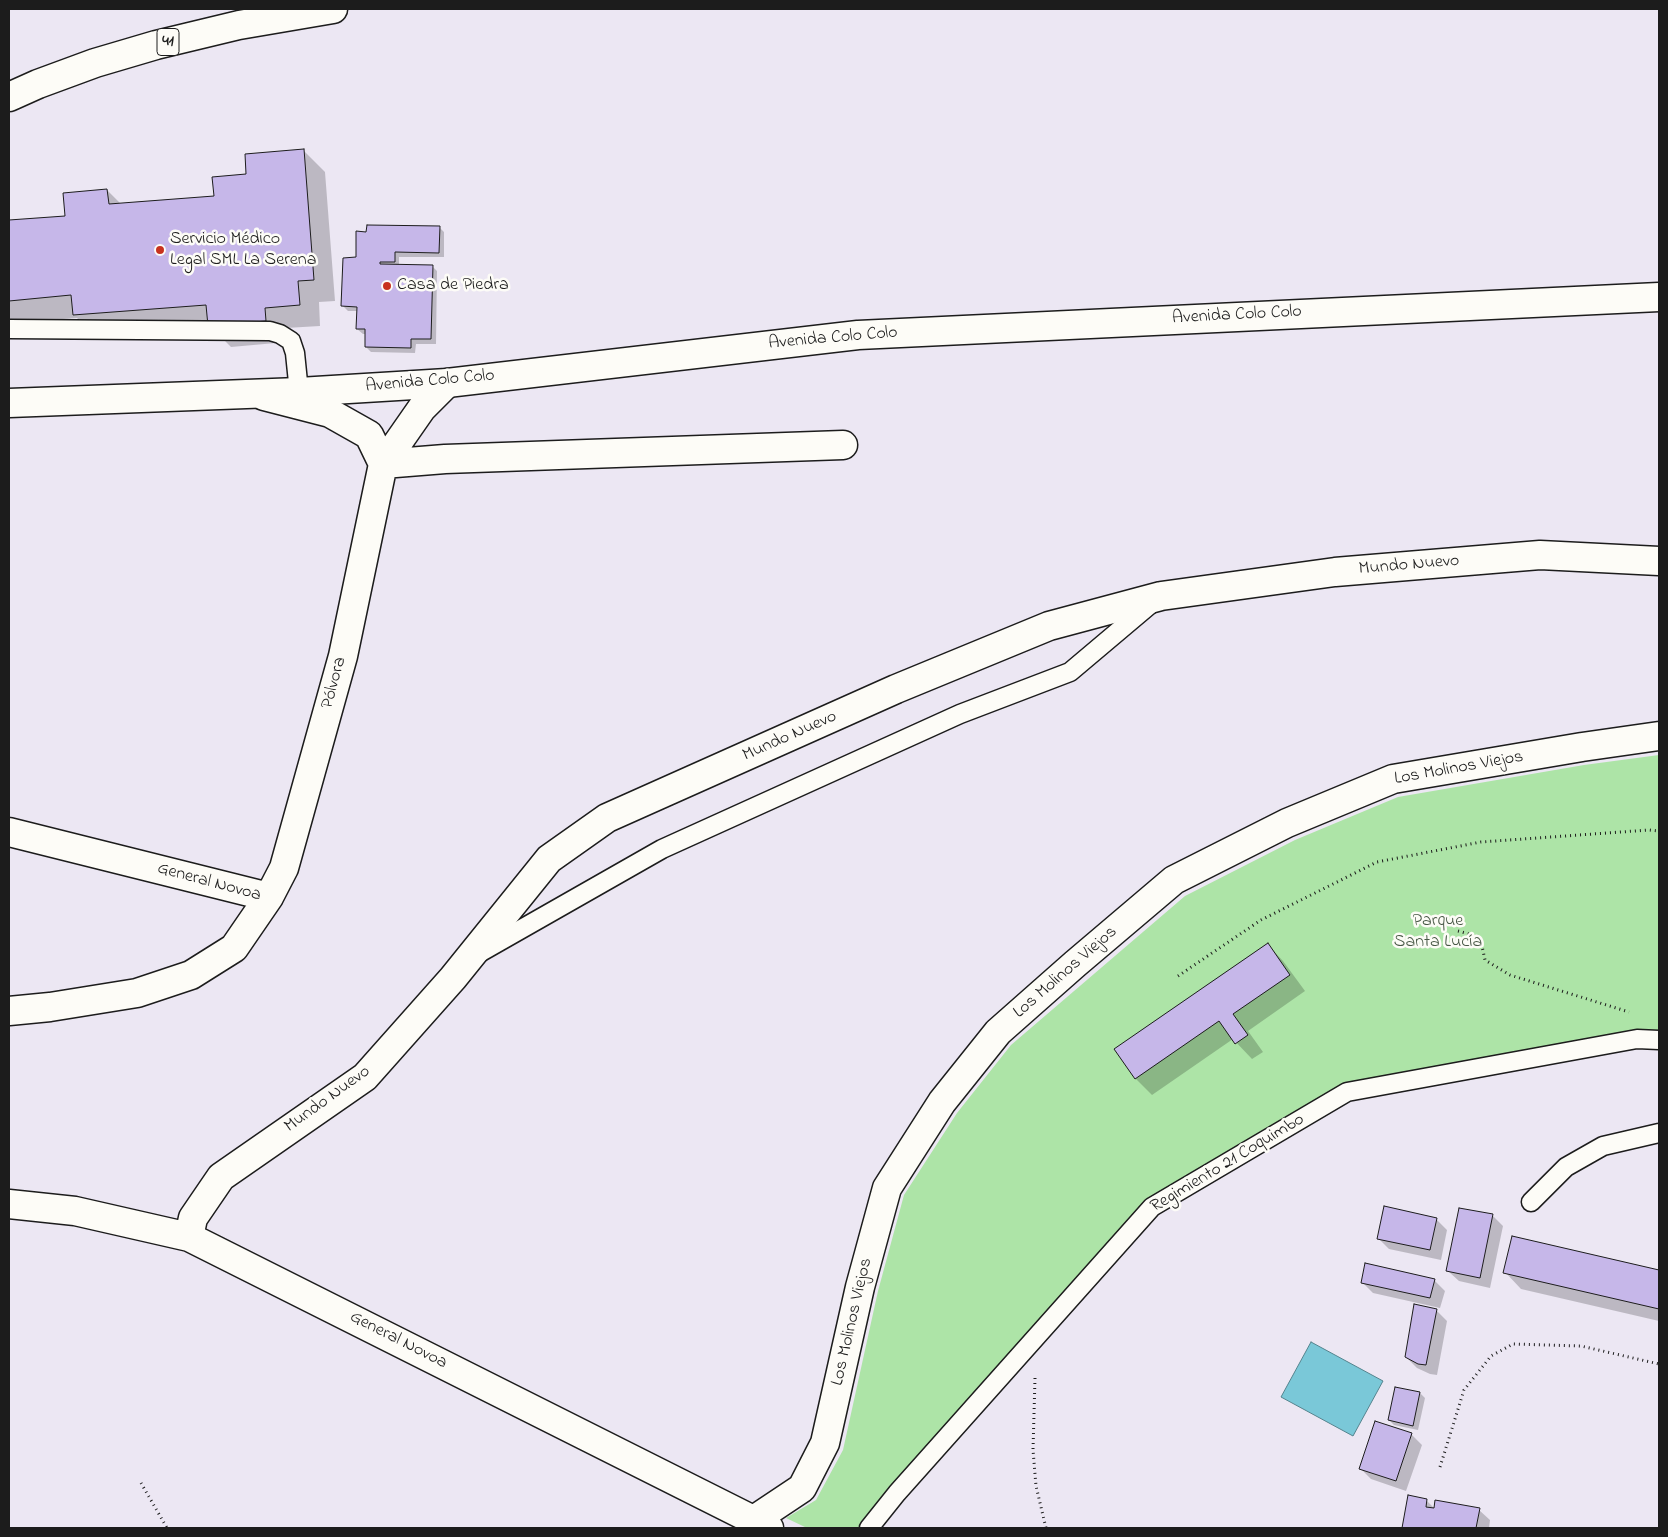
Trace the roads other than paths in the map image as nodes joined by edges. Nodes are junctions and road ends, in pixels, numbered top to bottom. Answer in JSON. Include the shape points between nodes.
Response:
{"nodes":[{"id":1,"x":333,"y":9,"type":"edge"},
{"id":2,"x":9,"y":97,"type":"edge"},
{"id":3,"x":1659,"y":297,"type":"edge"},
{"id":4,"x":9,"y":329,"type":"edge"},
{"id":5,"x":447,"y":383,"type":"junction"},
{"id":6,"x":299,"y":392,"type":"junction"},
{"id":7,"x":256,"y":394,"type":"junction"},
{"id":8,"x":9,"y":403,"type":"edge"},
{"id":9,"x":843,"y":445,"type":"dead end"},
{"id":10,"x":383,"y":464,"type":"junction"},
{"id":11,"x":1659,"y":561,"type":"edge"},
{"id":12,"x":1161,"y":596,"type":"junction"},
{"id":13,"x":1659,"y":736,"type":"edge"},
{"id":14,"x":9,"y":832,"type":"edge"},
{"id":15,"x":269,"y":897,"type":"junction"},
{"id":16,"x":470,"y":958,"type":"junction"},
{"id":17,"x":9,"y":1010,"type":"edge"},
{"id":18,"x":1659,"y":1040,"type":"edge"},
{"id":19,"x":1659,"y":1133,"type":"edge"},
{"id":20,"x":1531,"y":1202,"type":"dead end"},
{"id":21,"x":9,"y":1204,"type":"edge"},
{"id":22,"x":189,"y":1237,"type":"junction"},
{"id":23,"x":762,"y":1524,"type":"edge"},
{"id":24,"x":869,"y":1528,"type":"edge"}],
"edges":[{"from":1,"to":2,"type":"street","number":"41","via":[[239,25],[156,44],[95,63]]},
{"from":3,"to":5,"type":"street","name":"Avenida Colo Colo","via":[[858,335]]},
{"from":4,"to":6,"type":"lane","via":[[270,331],[291,341]]},
{"from":5,"to":6,"type":"street","name":"Avenida Colo Colo"},
{"from":5,"to":10,"type":"street","name":"Pólvora","via":[[422,408]]},
{"from":6,"to":7,"type":"street","name":"Avenida Colo Colo"},
{"from":7,"to":8,"type":"street","name":"Avenida Colo Colo"},
{"from":7,"to":10,"type":"street","via":[[330,413],[369,435]]},
{"from":9,"to":10,"type":"street"},
{"from":10,"to":15,"type":"street","name":"Pólvora","via":[[342,656],[284,868]]},
{"from":11,"to":12,"type":"street","name":"Mundo Nuevo","via":[[1540,555],[1335,572]]},
{"from":12,"to":16,"type":"lane","name":"Mundo Nuevo","via":[[1070,672],[960,714],[662,848]]},
{"from":12,"to":16,"type":"street","name":"Mundo Nuevo","via":[[1048,626],[896,689],[606,818],[549,860]]},
{"from":13,"to":23,"type":"street","name":"Los Molinos Viejos","via":[[1393,779],[1287,823],[1174,880],[1068,970],[998,1032],[942,1102],[887,1188],[860,1287],[825,1443],[802,1488]]},
{"from":14,"to":15,"type":"street","name":"General Novoa"},
{"from":15,"to":17,"type":"street","name":"General Novoa","via":[[234,948],[191,975],[137,993]]},
{"from":16,"to":22,"type":"street","name":"Mundo Nuevo","via":[[366,1077],[220,1177],[193,1218]]},
{"from":18,"to":24,"type":"lane","name":"Regimiento 21 Coquimbo","via":[[1637,1039],[1347,1092],[1152,1207]]},
{"from":19,"to":20,"type":"lane","via":[[1603,1146],[1566,1167]]},
{"from":21,"to":22,"type":"street","name":"General Novoa","via":[[75,1211]]},
{"from":22,"to":23,"type":"street","name":"General Novoa"}]}
